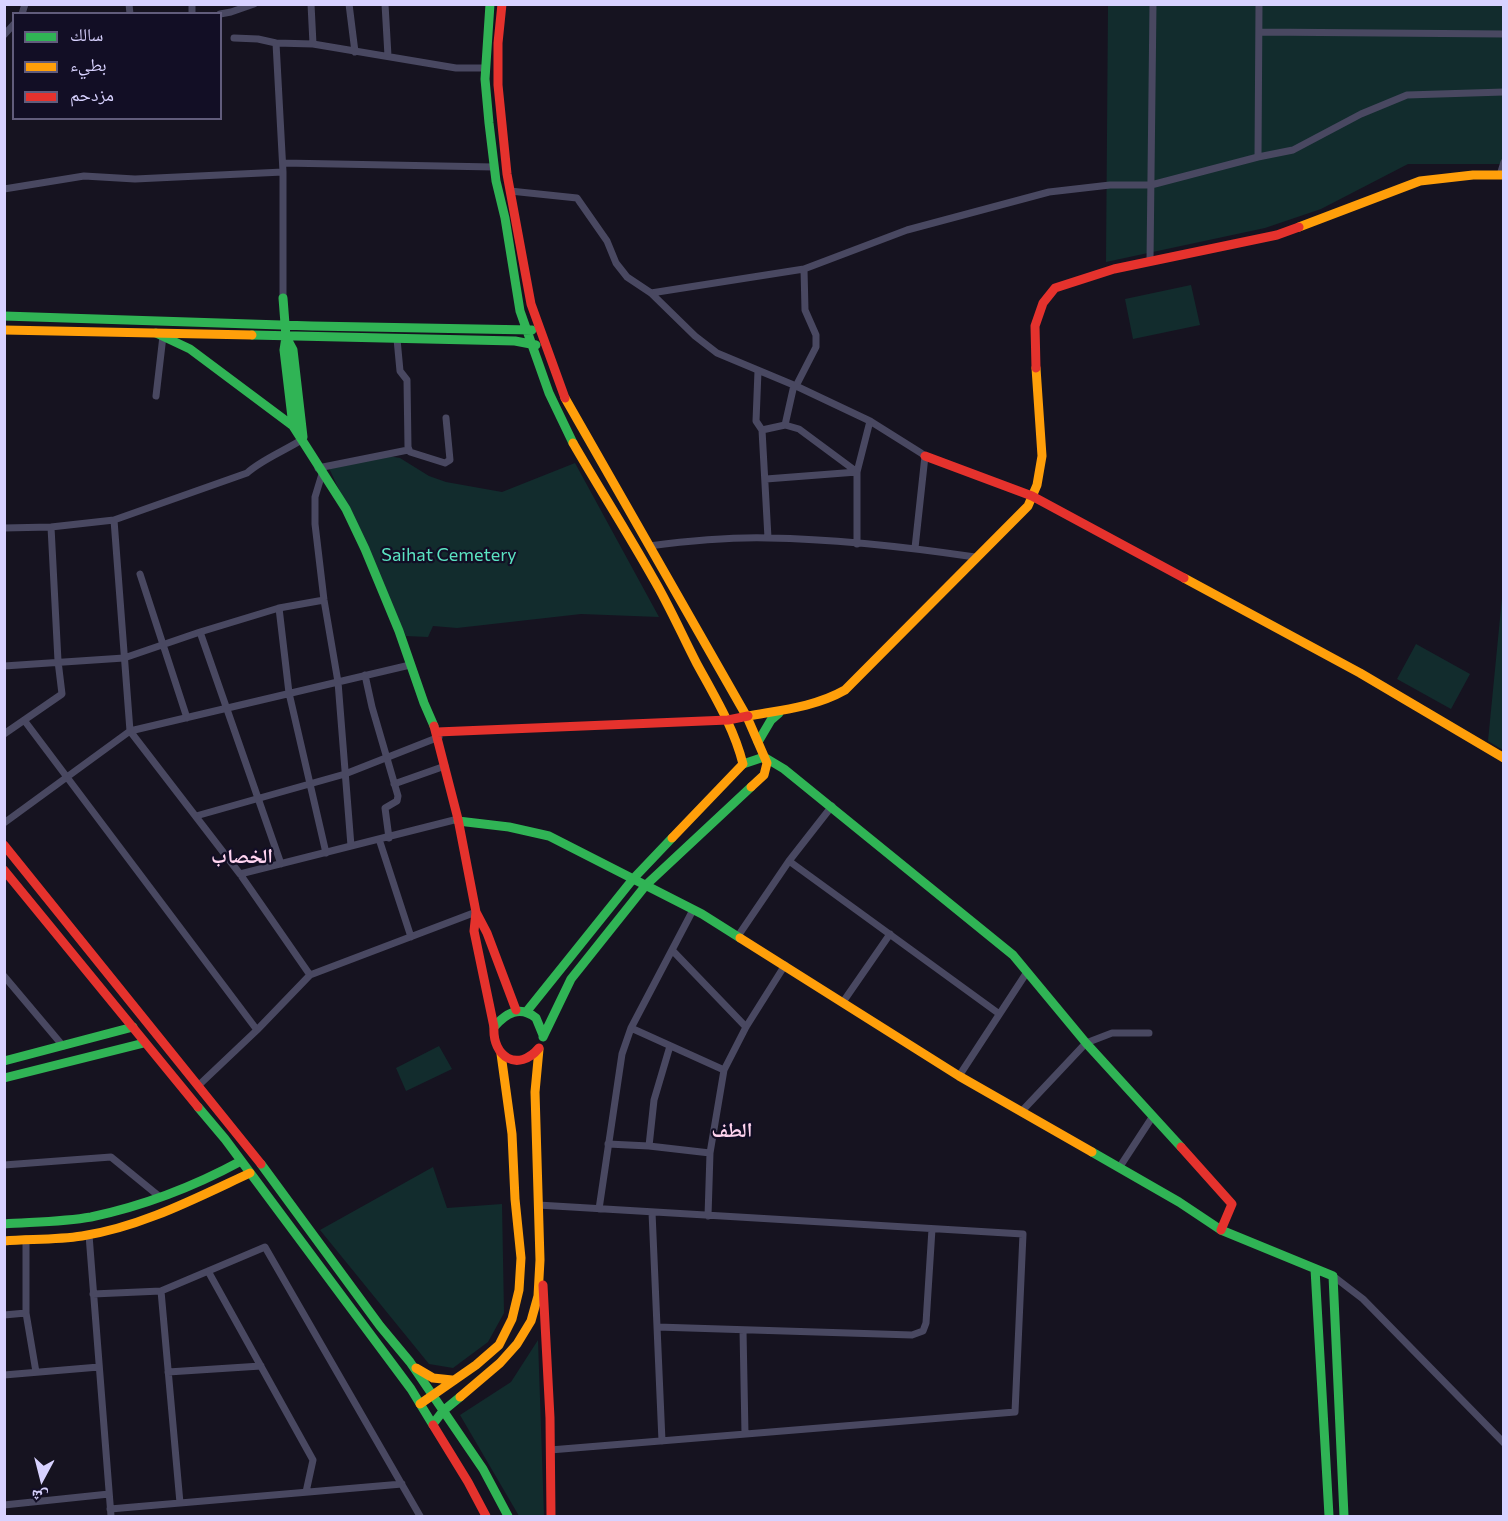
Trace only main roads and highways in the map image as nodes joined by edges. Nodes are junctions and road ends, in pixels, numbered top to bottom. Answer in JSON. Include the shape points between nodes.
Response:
{"nodes":[{"id":1,"x":490,"y":4,"type":"edge"},
{"id":2,"x":502,"y":4,"type":"edge"},
{"id":3,"x":1502,"y":175,"type":"edge"},
{"id":4,"x":283,"y":298,"type":"road end"},
{"id":5,"x":4,"y":316,"type":"edge"},
{"id":6,"x":285,"y":325,"type":"junction"},
{"id":7,"x":4,"y":330,"type":"edge"},
{"id":8,"x":527,"y":330,"type":"junction"},
{"id":9,"x":540,"y":330,"type":"junction"},
{"id":10,"x":160,"y":334,"type":"junction"},
{"id":11,"x":286,"y":337,"type":"junction"},
{"id":12,"x":532,"y":344,"type":"junction"},
{"id":13,"x":546,"y":347,"type":"junction"},
{"id":14,"x":293,"y":426,"type":"junction"},
{"id":15,"x":303,"y":439,"type":"junction"},
{"id":16,"x":925,"y":456,"type":"road end"},
{"id":17,"x":1032,"y":496,"type":"junction"},
{"id":18,"x":782,"y":711,"type":"junction"},
{"id":19,"x":747,"y":717,"type":"junction"},
{"id":20,"x":728,"y":720,"type":"junction"},
{"id":21,"x":438,"y":735,"type":"junction"},
{"id":22,"x":758,"y":742,"type":"junction"},
{"id":23,"x":764,"y":757,"type":"junction"},
{"id":24,"x":1503,"y":758,"type":"edge"},
{"id":25,"x":743,"y":764,"type":"junction"},
{"id":26,"x":458,"y":820,"type":"junction"},
{"id":27,"x":4,"y":845,"type":"edge"},
{"id":28,"x":4,"y":870,"type":"edge"},
{"id":29,"x":633,"y":879,"type":"junction"},
{"id":30,"x":646,"y":885,"type":"junction"},
{"id":31,"x":476,"y":912,"type":"junction"},
{"id":32,"x":516,"y":1010,"type":"junction"},
{"id":33,"x":527,"y":1011,"type":"junction"},
{"id":34,"x":133,"y":1027,"type":"junction"},
{"id":35,"x":494,"y":1027,"type":"junction"},
{"id":36,"x":543,"y":1037,"type":"junction"},
{"id":37,"x":144,"y":1043,"type":"junction"},
{"id":38,"x":539,"y":1049,"type":"junction"},
{"id":39,"x":501,"y":1053,"type":"junction"},
{"id":40,"x":4,"y":1061,"type":"edge"},
{"id":41,"x":4,"y":1077,"type":"edge"},
{"id":42,"x":241,"y":1161,"type":"junction"},
{"id":43,"x":250,"y":1173,"type":"junction"},
{"id":44,"x":4,"y":1224,"type":"edge"},
{"id":45,"x":1221,"y":1230,"type":"junction"},
{"id":46,"x":4,"y":1241,"type":"edge"},
{"id":47,"x":542,"y":1267,"type":"junction"},
{"id":48,"x":1315,"y":1269,"type":"junction"},
{"id":49,"x":411,"y":1362,"type":"junction"},
{"id":50,"x":452,"y":1380,"type":"junction"},
{"id":51,"x":434,"y":1396,"type":"junction"},
{"id":52,"x":420,"y":1404,"type":"junction"},
{"id":53,"x":443,"y":1411,"type":"junction"},
{"id":54,"x":433,"y":1424,"type":"junction"},
{"id":55,"x":486,"y":1516,"type":"edge"},
{"id":56,"x":508,"y":1516,"type":"edge"},
{"id":57,"x":551,"y":1516,"type":"edge"},
{"id":58,"x":1329,"y":1516,"type":"edge"},
{"id":59,"x":1344,"y":1516,"type":"edge"}],
"edges":[{"from":1,"to":8,"type":"main road","via":[[486,68],[494,166],[520,311]]},
{"from":2,"to":9,"type":"main road","via":[[498,84],[507,174],[531,304]]},
{"from":3,"to":17,"type":"main road","via":[[1420,181],[1276,235],[1114,269],[1055,288],[1043,303],[1035,326],[1042,456]]},
{"from":4,"to":6,"type":"main road"},
{"from":5,"to":6,"type":"main road"},
{"from":6,"to":8,"type":"main road"},
{"from":6,"to":11,"type":"main road"},
{"from":7,"to":10,"type":"main road"},
{"from":8,"to":9,"type":"main road"},
{"from":8,"to":12,"type":"main road"},
{"from":9,"to":13,"type":"main road"},
{"from":10,"to":11,"type":"main road"},
{"from":10,"to":14,"type":"main road","via":[[190,349]]},
{"from":11,"to":12,"type":"main road"},
{"from":11,"to":14,"type":"main road","via":[[284,350]]},
{"from":11,"to":15,"type":"main road","via":[[293,350]]},
{"from":12,"to":13,"type":"main road"},
{"from":12,"to":20,"type":"main road","via":[[571,439],[654,579]]},
{"from":13,"to":19,"type":"main road","via":[[565,398]]},
{"from":14,"to":15,"type":"main road"},
{"from":15,"to":21,"type":"main road","via":[[346,509],[365,549]]},
{"from":16,"to":17,"type":"main road"},
{"from":17,"to":18,"type":"main road","via":[[1028,506],[845,690],[829,699]]},
{"from":17,"to":24,"type":"main road","via":[[1360,673]]},
{"from":18,"to":19,"type":"main road"},
{"from":18,"to":22,"type":"main road","via":[[771,720]]},
{"from":19,"to":20,"type":"main road"},
{"from":19,"to":22,"type":"main road"},
{"from":20,"to":21,"type":"main road"},
{"from":20,"to":25,"type":"main road"},
{"from":21,"to":26,"type":"main road"},
{"from":22,"to":23,"type":"main road"},
{"from":23,"to":25,"type":"main road"},
{"from":23,"to":30,"type":"main road","via":[[764,775]]},
{"from":23,"to":45,"type":"main road","via":[[832,806],[1013,955],[1086,1043],[1232,1204]]},
{"from":25,"to":29,"type":"main road"},
{"from":26,"to":29,"type":"main road","via":[[549,836]]},
{"from":26,"to":31,"type":"main road"},
{"from":27,"to":49,"type":"main road","via":[[242,1138],[380,1326]]},
{"from":28,"to":34,"type":"main road"},
{"from":29,"to":30,"type":"main road"},
{"from":29,"to":33,"type":"main road"},
{"from":30,"to":36,"type":"main road","via":[[571,979]]},
{"from":30,"to":45,"type":"main road","via":[[738,936],[959,1076]]},
{"from":31,"to":32,"type":"main road"},
{"from":31,"to":35,"type":"main road","via":[[474,931]]},
{"from":32,"to":33,"type":"main road"},
{"from":32,"to":35,"type":"main road","via":[[500,1017]]},
{"from":33,"to":36,"type":"main road","via":[[537,1018]]},
{"from":34,"to":37,"type":"main road"},
{"from":34,"to":40,"type":"main road"},
{"from":35,"to":39,"type":"main road","via":[[493,1040]]},
{"from":36,"to":38,"type":"main road"},
{"from":37,"to":41,"type":"main road"},
{"from":37,"to":42,"type":"main road"},
{"from":38,"to":39,"type":"main road","via":[[526,1059],[514,1060]]},
{"from":38,"to":47,"type":"main road","via":[[535,1083]]},
{"from":39,"to":50,"type":"main road","via":[[522,1258],[519,1290],[512,1319],[499,1345]]},
{"from":42,"to":43,"type":"main road"},
{"from":42,"to":44,"type":"main road","via":[[160,1197],[90,1217]]},
{"from":43,"to":46,"type":"main road","via":[[144,1220],[89,1235]]},
{"from":43,"to":52,"type":"main road"},
{"from":45,"to":48,"type":"main road"},
{"from":47,"to":53,"type":"main road","via":[[531,1320],[517,1344],[500,1364]]},
{"from":47,"to":57,"type":"main road"},
{"from":48,"to":58,"type":"main road"},
{"from":48,"to":59,"type":"main road","via":[[1333,1276]]},
{"from":49,"to":50,"type":"main road","via":[[433,1378]]},
{"from":49,"to":51,"type":"main road"},
{"from":50,"to":51,"type":"main road"},
{"from":51,"to":52,"type":"main road"},
{"from":51,"to":53,"type":"main road"},
{"from":52,"to":54,"type":"main road"},
{"from":53,"to":54,"type":"main road"},
{"from":53,"to":56,"type":"main road","via":[[483,1468]]},
{"from":54,"to":55,"type":"main road"}]}
